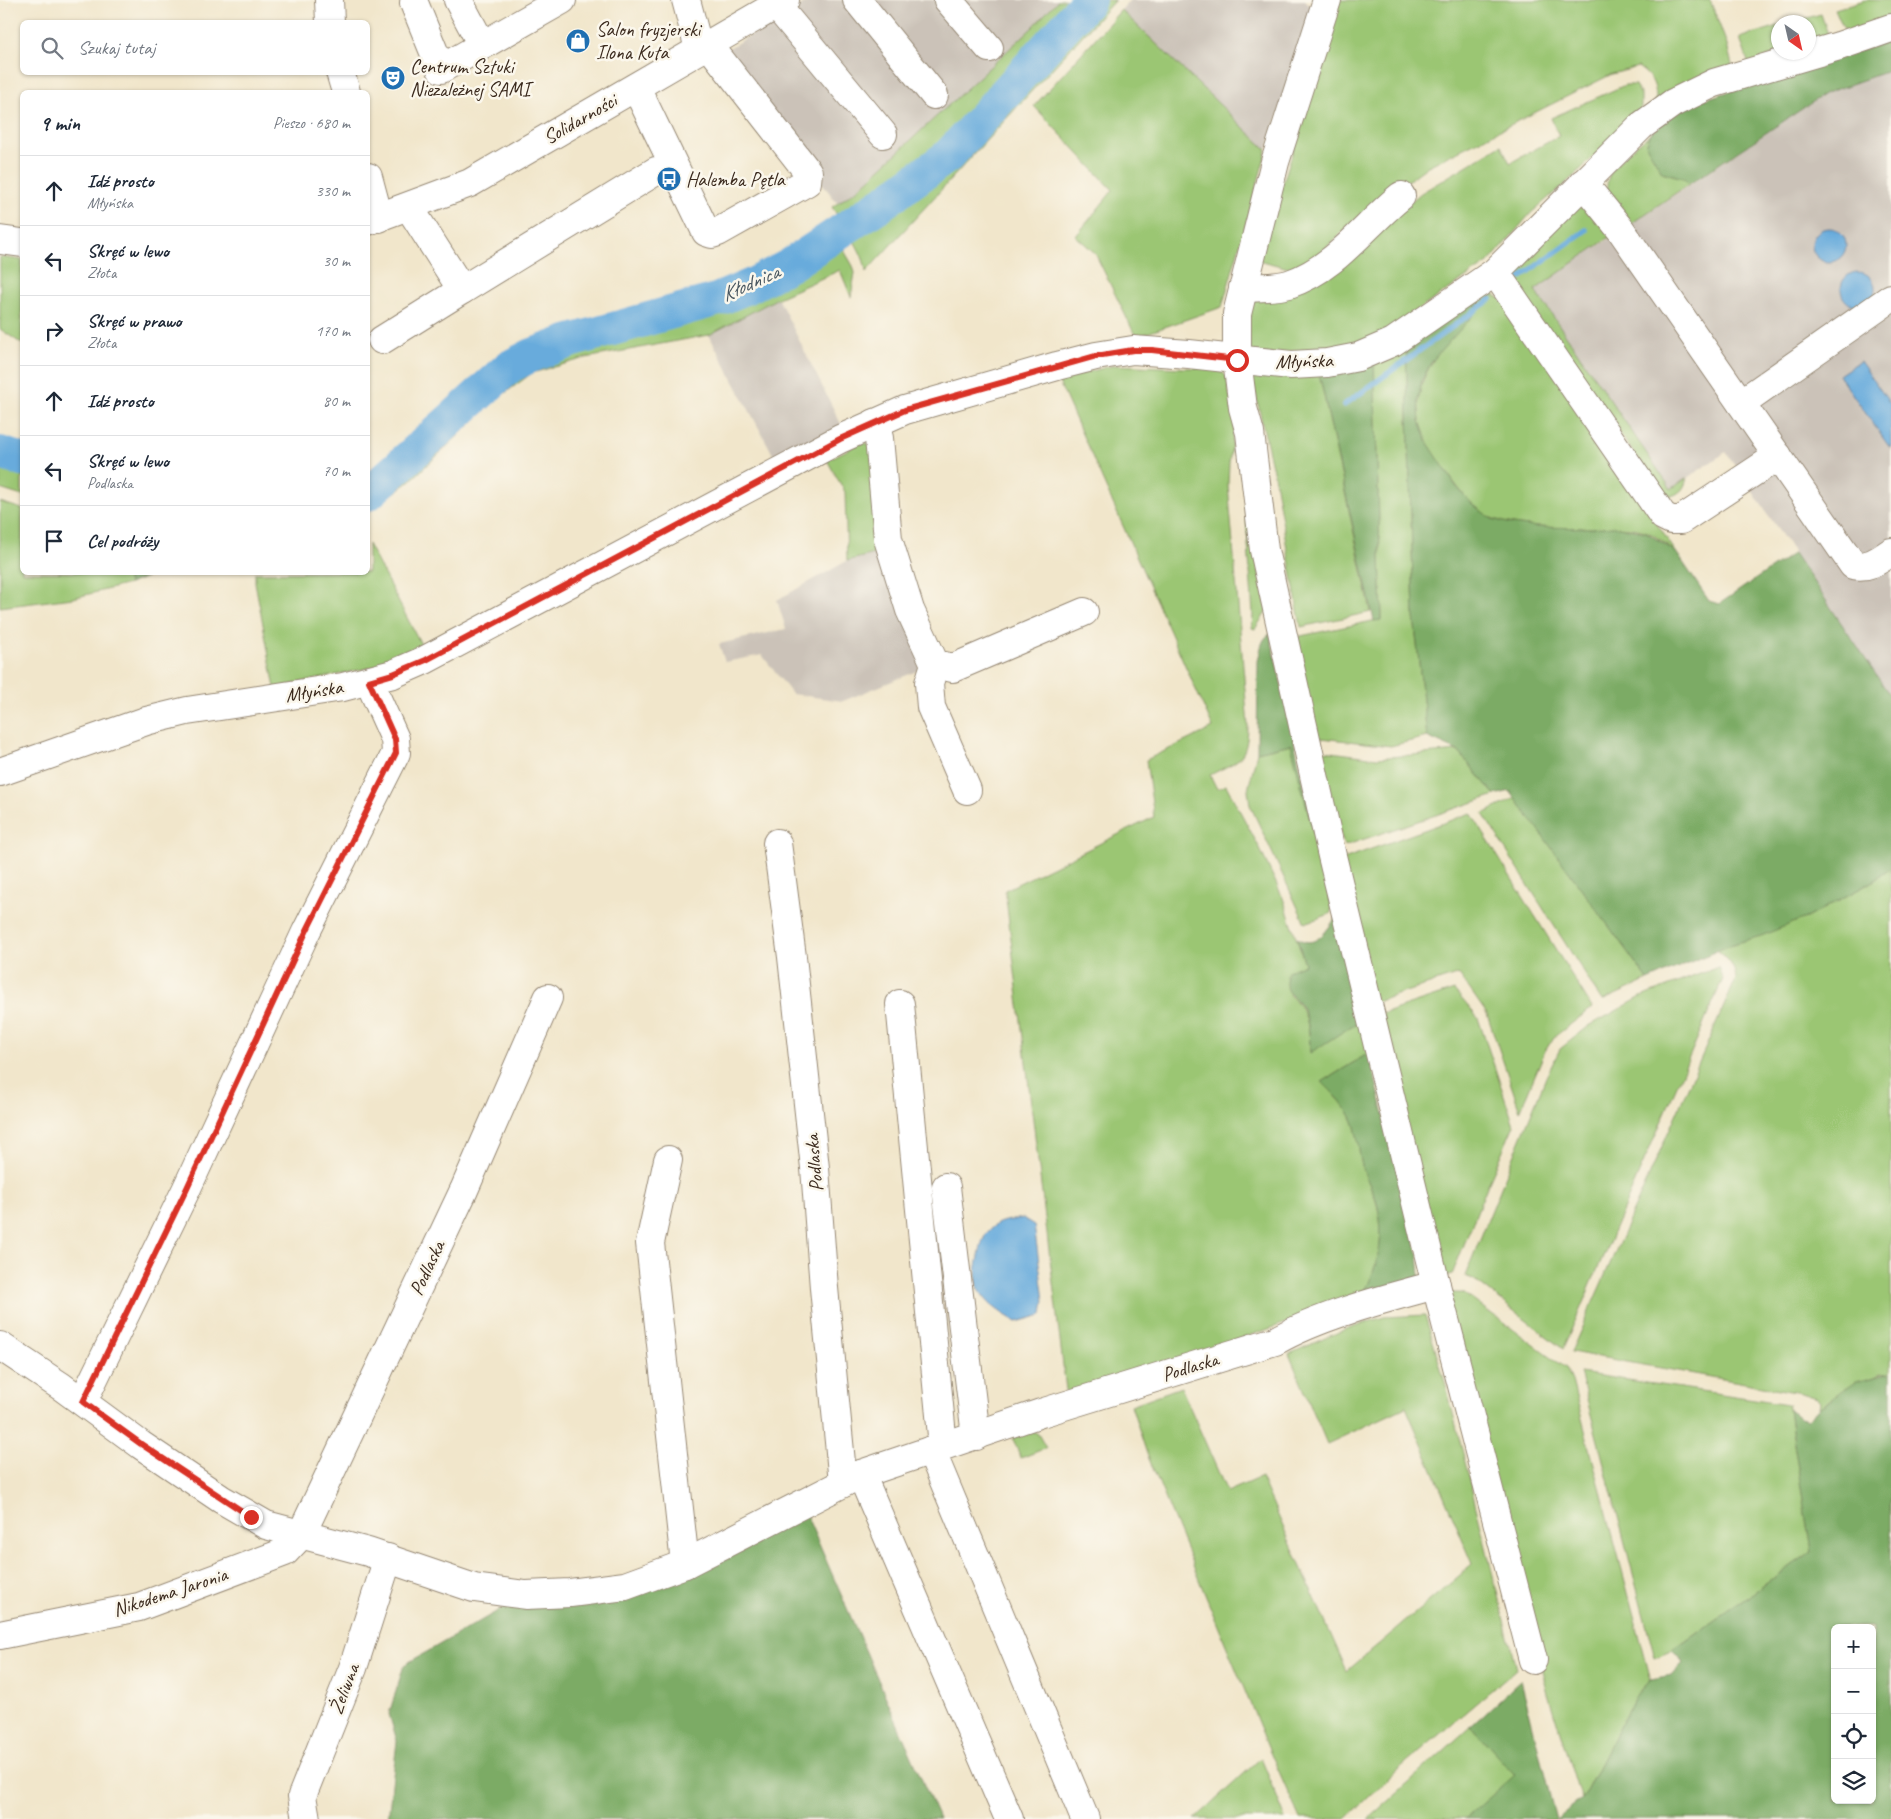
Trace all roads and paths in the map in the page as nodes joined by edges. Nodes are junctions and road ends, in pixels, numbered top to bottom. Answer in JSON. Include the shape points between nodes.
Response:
{"nodes":[{"id":1,"x":329,"y":0,"type":"edge"},
{"id":2,"x":458,"y":0,"type":"edge"},
{"id":3,"x":562,"y":0,"type":"edge"},
{"id":4,"x":686,"y":0,"type":"edge"},
{"id":5,"x":857,"y":0,"type":"edge"},
{"id":6,"x":948,"y":0,"type":"edge"},
{"id":7,"x":1327,"y":0,"type":"edge"},
{"id":8,"x":412,"y":1,"type":"edge"},
{"id":9,"x":780,"y":3,"type":"edge"},
{"id":10,"x":330,"y":20,"type":"edge"},
{"id":11,"x":1891,"y":28,"type":"edge"},
{"id":12,"x":482,"y":45,"type":"junction"},
{"id":13,"x":704,"y":47,"type":"junction"},
{"id":14,"x":989,"y":48,"type":"dead end"},
{"id":15,"x":341,"y":75,"type":"edge"},
{"id":16,"x":636,"y":87,"type":"junction"},
{"id":17,"x":345,"y":90,"type":"edge"},
{"id":18,"x":934,"y":95,"type":"dead end"},
{"id":19,"x":883,"y":134,"type":"dead end"},
{"id":20,"x":656,"y":171,"type":"dead end"},
{"id":21,"x":1583,"y":183,"type":"junction"},
{"id":22,"x":370,"y":194,"type":"edge"},
{"id":23,"x":1401,"y":196,"type":"dead end"},
{"id":24,"x":408,"y":207,"type":"junction"},
{"id":25,"x":373,"y":220,"type":"edge"},
{"id":26,"x":0,"y":240,"type":"edge"},
{"id":27,"x":20,"y":243,"type":"edge"},
{"id":28,"x":1495,"y":272,"type":"junction"},
{"id":29,"x":1243,"y":288,"type":"junction"},
{"id":30,"x":462,"y":290,"type":"junction"},
{"id":31,"x":1891,"y":298,"type":"edge"},
{"id":32,"x":382,"y":340,"type":"dead end"},
{"id":33,"x":1237,"y":360,"type":"junction"},
{"id":34,"x":1741,"y":402,"type":"junction"},
{"id":35,"x":875,"y":423,"type":"junction"},
{"id":36,"x":1778,"y":456,"type":"junction"},
{"id":37,"x":1891,"y":552,"type":"edge"},
{"id":38,"x":1084,"y":612,"type":"dead end"},
{"id":39,"x":935,"y":664,"type":"junction"},
{"id":40,"x":369,"y":681,"type":"junction"},
{"id":41,"x":0,"y":772,"type":"edge"},
{"id":42,"x":967,"y":790,"type":"dead end"},
{"id":43,"x":777,"y":843,"type":"dead end"},
{"id":44,"x":548,"y":998,"type":"dead end"},
{"id":45,"x":900,"y":1004,"type":"dead end"},
{"id":46,"x":668,"y":1160,"type":"dead end"},
{"id":47,"x":946,"y":1187,"type":"dead end"},
{"id":48,"x":1436,"y":1285,"type":"junction"},
{"id":49,"x":0,"y":1346,"type":"edge"},
{"id":50,"x":83,"y":1402,"type":"junction"},
{"id":51,"x":976,"y":1436,"type":"junction"},
{"id":52,"x":937,"y":1448,"type":"junction"},
{"id":53,"x":852,"y":1478,"type":"junction"},
{"id":54,"x":301,"y":1535,"type":"junction"},
{"id":55,"x":388,"y":1558,"type":"junction"},
{"id":56,"x":685,"y":1564,"type":"junction"},
{"id":57,"x":0,"y":1634,"type":"edge"},
{"id":58,"x":1533,"y":1660,"type":"dead end"},
{"id":59,"x":306,"y":1819,"type":"edge"},
{"id":60,"x":1009,"y":1819,"type":"edge"},
{"id":61,"x":1085,"y":1819,"type":"edge"}],
"edges":[{"from":1,"to":10,"type":"street"},
{"from":2,"to":12,"type":"street"},
{"from":3,"to":12,"type":"street"},
{"from":4,"to":13,"type":"street"},
{"from":5,"to":18,"type":"street"},
{"from":6,"to":14,"type":"street"},
{"from":7,"to":29,"type":"street","via":[[1275,162]]},
{"from":8,"to":12,"type":"street","via":[[441,68]]},
{"from":9,"to":13,"type":"street","name":"Solidarności"},
{"from":9,"to":19,"type":"street"},
{"from":11,"to":21,"type":"street","name":"Młyńska","via":[[1714,84],[1673,103],[1642,126]]},
{"from":13,"to":16,"type":"street","name":"Solidarności"},
{"from":13,"to":16,"type":"street","via":[[808,172],[807,182],[718,232],[706,232]]},
{"from":15,"to":17,"type":"street"},
{"from":16,"to":24,"type":"street","name":"Solidarności","via":[[470,183]]},
{"from":20,"to":30,"type":"street"},
{"from":21,"to":28,"type":"street","name":"Młyńska"},
{"from":21,"to":34,"type":"street","via":[[1621,230]]},
{"from":22,"to":25,"type":"street"},
{"from":23,"to":29,"type":"street","via":[[1344,250],[1316,271],[1289,284]]},
{"from":24,"to":25,"type":"street","name":"Solidarności"},
{"from":24,"to":30,"type":"street"},
{"from":26,"to":27,"type":"street"},
{"from":28,"to":33,"type":"street","name":"Młyńska","via":[[1393,342],[1358,357],[1291,365]]},
{"from":28,"to":36,"type":"street","via":[[1664,516],[1681,520]]},
{"from":29,"to":33,"type":"street","via":[[1237,314]]},
{"from":30,"to":32,"type":"street"},
{"from":31,"to":34,"type":"street"},
{"from":33,"to":35,"type":"street","name":"Młyńska","via":[[1152,350],[1096,356],[905,410]]},
{"from":33,"to":48,"type":"street","via":[[1243,408],[1250,433],[1264,550],[1330,847]]},
{"from":34,"to":36,"type":"street"},
{"from":35,"to":39,"type":"street","via":[[888,538],[910,610]]},
{"from":35,"to":40,"type":"street","name":"Młyńska","via":[[833,442],[426,660]]},
{"from":36,"to":37,"type":"street","via":[[1853,565],[1863,567],[1876,563]]},
{"from":38,"to":39,"type":"street","via":[[954,668]]},
{"from":39,"to":42,"type":"street","via":[[929,683],[932,708]]},
{"from":40,"to":41,"type":"street","name":"Młyńska","via":[[187,711],[146,721]]},
{"from":40,"to":50,"type":"street","via":[[395,739],[396,753],[306,932]]},
{"from":43,"to":53,"type":"street","name":"Podlaska","via":[[815,1168],[824,1288]]},
{"from":44,"to":54,"type":"street","name":"Podlaska","via":[[464,1190]]},
{"from":45,"to":52,"type":"street"},
{"from":46,"to":56,"type":"street","via":[[650,1243]]},
{"from":47,"to":51,"type":"street"},
{"from":48,"to":51,"type":"street","name":"Podlaska","via":[[1388,1298],[1274,1340]]},
{"from":48,"to":58,"type":"street"},
{"from":49,"to":50,"type":"street","name":"Podlaska"},
{"from":50,"to":54,"type":"street","name":"Podlaska","via":[[251,1517]]},
{"from":51,"to":52,"type":"street","name":"Podlaska"},
{"from":52,"to":53,"type":"street","name":"Podlaska"},
{"from":52,"to":61,"type":"street"},
{"from":53,"to":56,"type":"street","name":"Podlaska"},
{"from":53,"to":60,"type":"street"},
{"from":54,"to":55,"type":"street","name":"Podlaska"},
{"from":54,"to":57,"type":"street","name":"Nikodema Jaronia","via":[[285,1552],[140,1607]]},
{"from":55,"to":56,"type":"street","name":"Podlaska","via":[[474,1588],[526,1595],[625,1586]]},
{"from":55,"to":59,"type":"street","name":"Żeliwna","via":[[353,1668],[302,1796]]}]}
